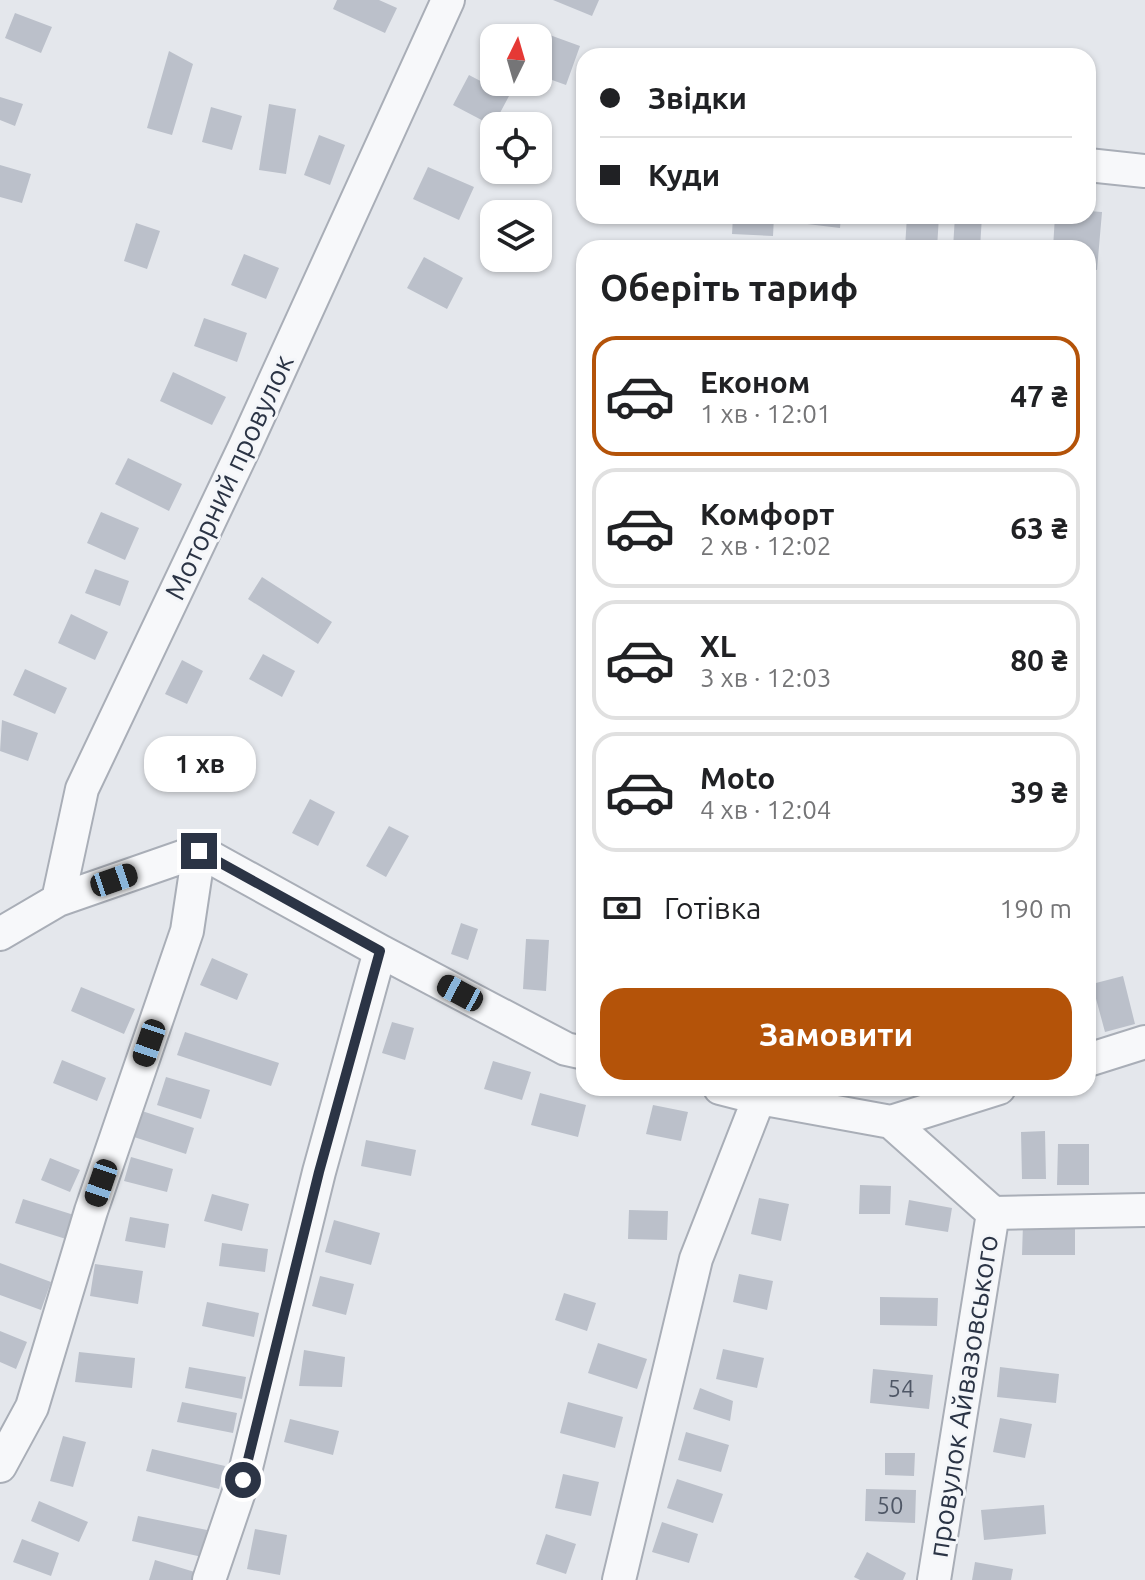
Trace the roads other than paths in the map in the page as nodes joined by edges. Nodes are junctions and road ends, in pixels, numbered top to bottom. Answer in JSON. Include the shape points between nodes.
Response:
{"nodes":[{"id":1,"x":448,"y":0,"type":"edge"},
{"id":2,"x":1096,"y":166,"type":"edge"},
{"id":3,"x":1145,"y":171,"type":"edge"},
{"id":4,"x":199,"y":851,"type":"junction"},
{"id":5,"x":58,"y":900,"type":"junction"},
{"id":6,"x":0,"y":934,"type":"edge"},
{"id":7,"x":380,"y":951,"type":"junction"},
{"id":8,"x":1145,"y":1042,"type":"edge"},
{"id":9,"x":576,"y":1051,"type":"edge"},
{"id":10,"x":1096,"y":1057,"type":"edge"},
{"id":11,"x":751,"y":1096,"type":"edge"},
{"id":12,"x":974,"y":1096,"type":"edge"},
{"id":13,"x":759,"y":1098,"type":"junction"},
{"id":14,"x":891,"y":1122,"type":"junction"},
{"id":15,"x":1145,"y":1210,"type":"edge"},
{"id":16,"x":993,"y":1213,"type":"junction"},
{"id":17,"x":0,"y":1466,"type":"edge"},
{"id":18,"x":209,"y":1580,"type":"edge"},
{"id":19,"x":619,"y":1580,"type":"edge"},
{"id":20,"x":934,"y":1580,"type":"edge"}],
"edges":[{"from":1,"to":5,"type":"street","name":"Моторний провулок","via":[[82,789]]},
{"from":2,"to":3,"type":"street"},
{"from":4,"to":5,"type":"street"},
{"from":4,"to":7,"type":"street"},
{"from":4,"to":17,"type":"street","via":[[187,931],[91,1211],[32,1407]]},
{"from":5,"to":6,"type":"street"},
{"from":7,"to":9,"type":"street"},
{"from":7,"to":18,"type":"street","via":[[243,1480]]},
{"from":8,"to":10,"type":"street"},
{"from":11,"to":13,"type":"street"},
{"from":12,"to":14,"type":"street"},
{"from":13,"to":14,"type":"street"},
{"from":13,"to":19,"type":"street","via":[[696,1259]]},
{"from":14,"to":16,"type":"street"},
{"from":15,"to":16,"type":"street"},
{"from":16,"to":20,"type":"street","name":"провулок Айвазовського"}]}
